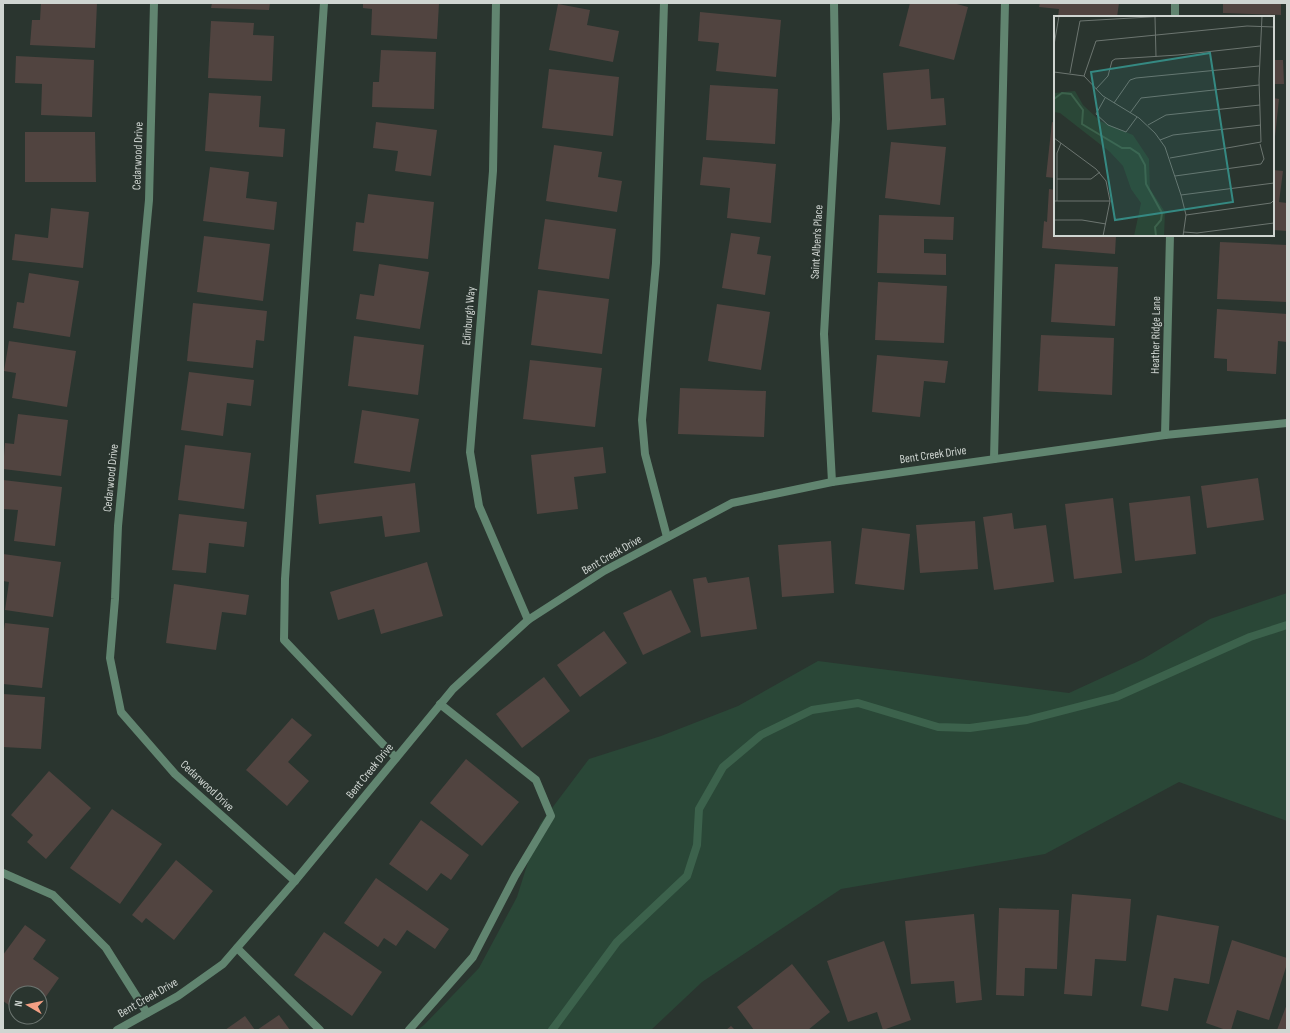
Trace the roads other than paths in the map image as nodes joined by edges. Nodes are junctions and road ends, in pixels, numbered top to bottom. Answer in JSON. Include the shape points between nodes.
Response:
{"nodes":[{"id":1,"x":154,"y":3,"type":"edge"},
{"id":2,"x":324,"y":3,"type":"edge"},
{"id":3,"x":496,"y":3,"type":"edge"},
{"id":4,"x":664,"y":3,"type":"edge"},
{"id":5,"x":834,"y":3,"type":"edge"},
{"id":6,"x":1005,"y":3,"type":"edge"},
{"id":7,"x":1175,"y":3,"type":"edge"},
{"id":8,"x":1175,"y":16,"type":"edge"},
{"id":9,"x":1170,"y":236,"type":"edge"},
{"id":10,"x":1287,"y":423,"type":"edge"},
{"id":11,"x":1165,"y":435,"type":"junction"},
{"id":12,"x":994,"y":459,"type":"junction"},
{"id":13,"x":832,"y":482,"type":"junction"},
{"id":14,"x":667,"y":537,"type":"junction"},
{"id":15,"x":528,"y":620,"type":"junction"},
{"id":16,"x":440,"y":704,"type":"junction"},
{"id":17,"x":396,"y":758,"type":"junction"},
{"id":18,"x":3,"y":873,"type":"edge"},
{"id":19,"x":295,"y":882,"type":"junction"},
{"id":20,"x":237,"y":948,"type":"junction"},
{"id":21,"x":147,"y":1013,"type":"junction"},
{"id":22,"x":117,"y":1030,"type":"edge"},
{"id":23,"x":320,"y":1030,"type":"edge"},
{"id":24,"x":409,"y":1030,"type":"edge"}],
"edges":[{"from":1,"to":19,"type":"street","name":"Cedarwood Drive","via":[[149,200],[118,526],[110,658],[121,712],[175,774]]},
{"from":2,"to":17,"type":"street","via":[[284,579],[284,640]]},
{"from":3,"to":15,"type":"street","name":"Edinburgh Way","via":[[493,171],[470,452],[479,506]]},
{"from":4,"to":14,"type":"street","via":[[656,263],[642,420],[645,454]]},
{"from":5,"to":13,"type":"street","name":"Saint Alben's Place","via":[[836,120],[824,334]]},
{"from":6,"to":12,"type":"street"},
{"from":7,"to":8,"type":"street"},
{"from":9,"to":11,"type":"street","name":"Heather Ridge Lane"},
{"from":10,"to":11,"type":"street","name":"Bent Creek Drive"},
{"from":11,"to":12,"type":"street","name":"Bent Creek Drive"},
{"from":12,"to":13,"type":"street","name":"Bent Creek Drive"},
{"from":13,"to":14,"type":"street","name":"Bent Creek Drive","via":[[732,503]]},
{"from":14,"to":15,"type":"street","name":"Bent Creek Drive","via":[[604,571]]},
{"from":15,"to":16,"type":"street","name":"Bent Creek Drive"},
{"from":16,"to":17,"type":"street","name":"Bent Creek Drive"},
{"from":16,"to":24,"type":"street","via":[[536,780],[552,816],[515,876],[473,957]]},
{"from":17,"to":19,"type":"street","name":"Bent Creek Drive"},
{"from":18,"to":21,"type":"street","via":[[53,895],[106,948]]},
{"from":19,"to":20,"type":"street","name":"Bent Creek Drive"},
{"from":20,"to":21,"type":"street","name":"Bent Creek Drive","via":[[223,964],[178,996]]},
{"from":20,"to":23,"type":"street"},
{"from":21,"to":22,"type":"street","name":"Bent Creek Drive"}]}
